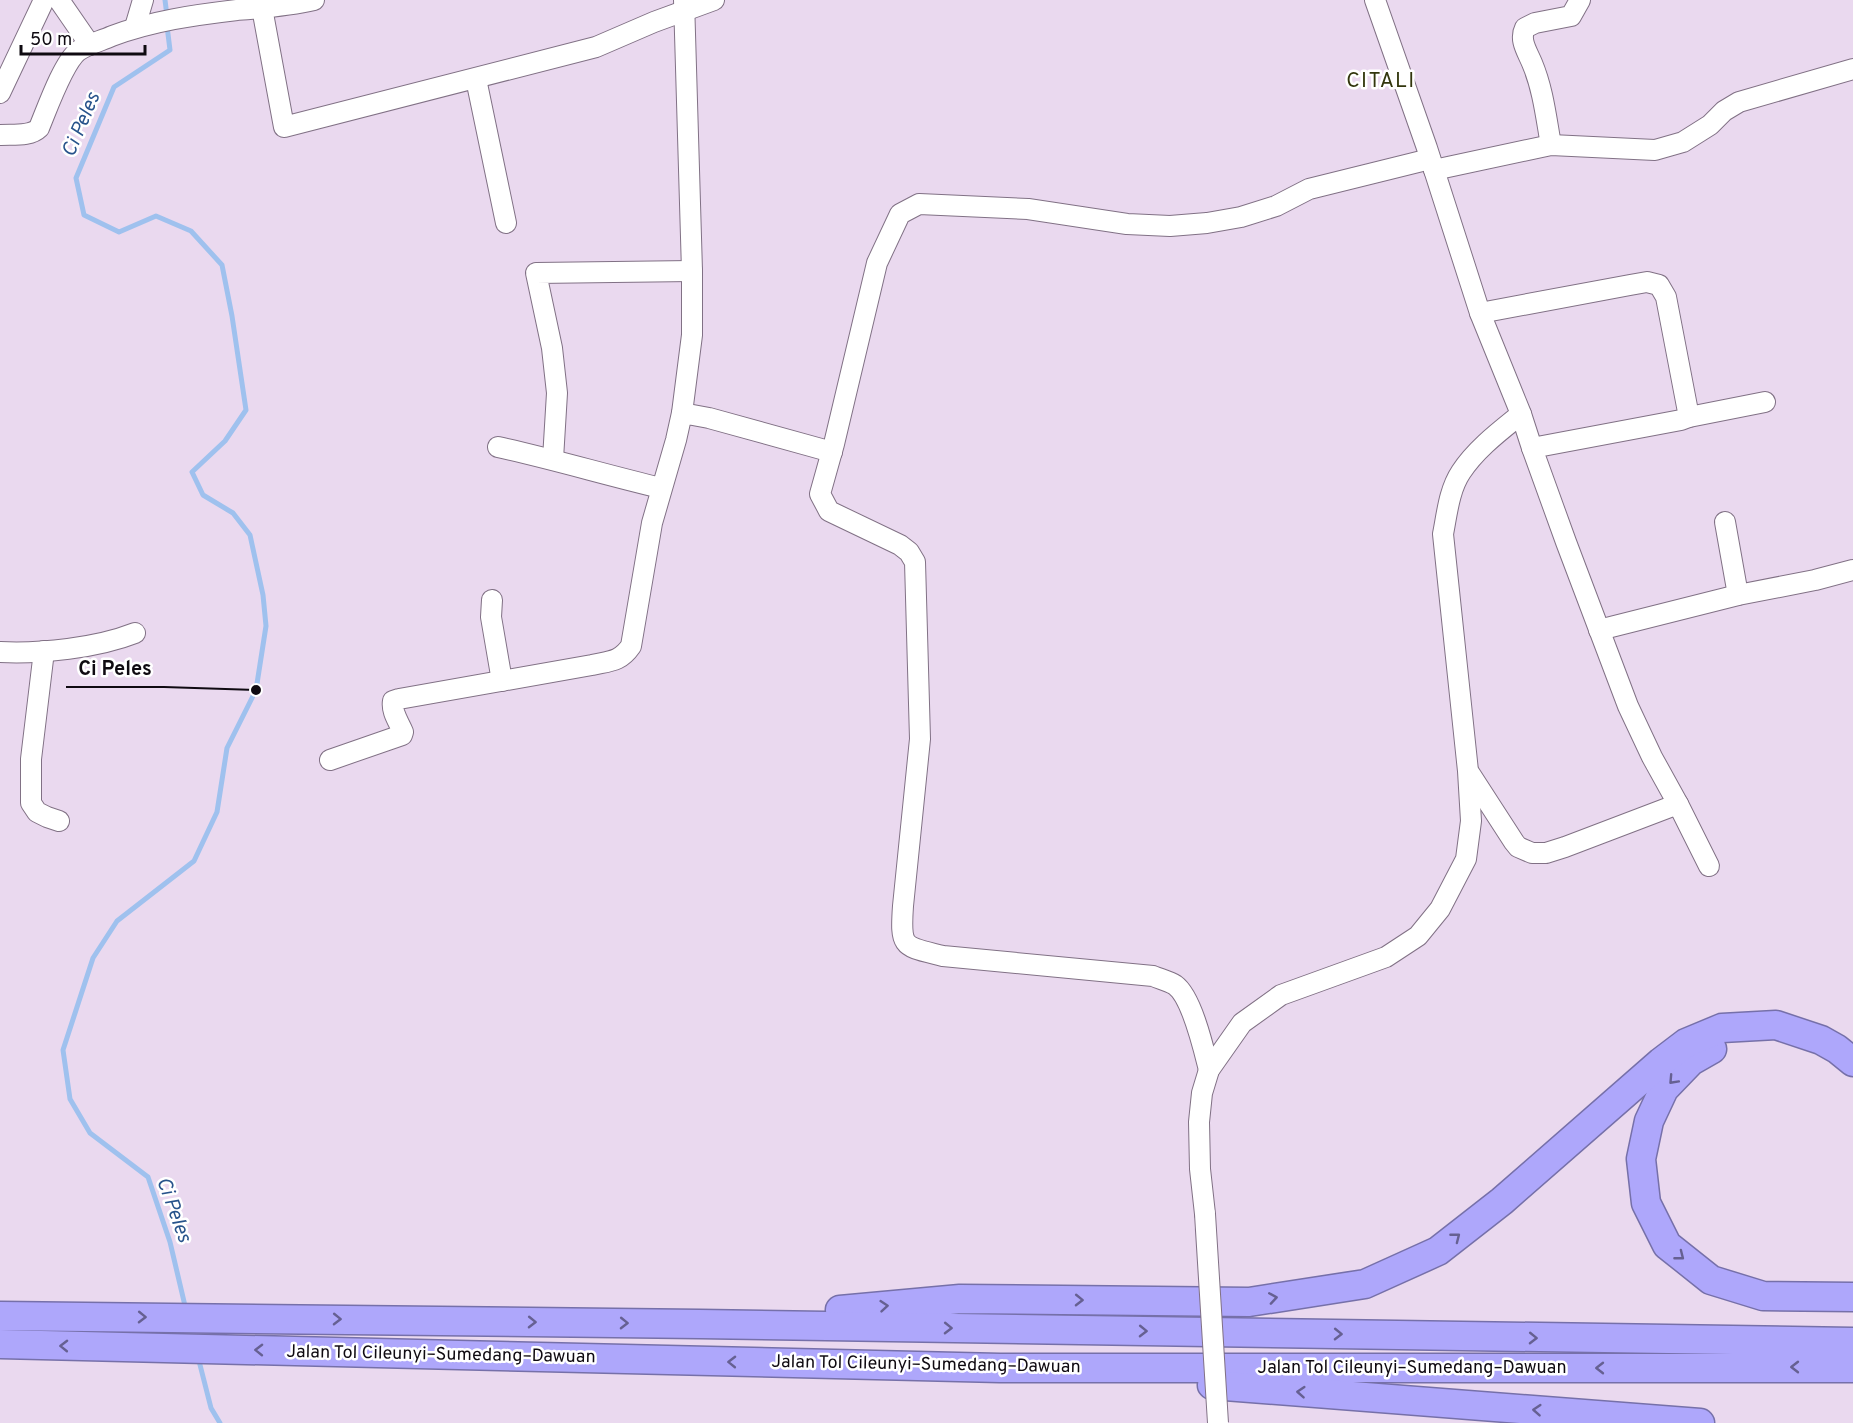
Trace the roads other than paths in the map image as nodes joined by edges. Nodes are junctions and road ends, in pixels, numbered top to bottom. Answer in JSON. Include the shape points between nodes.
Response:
{"nodes":[{"id":1,"x":44,"y":0,"type":"edge"},
{"id":2,"x":59,"y":0,"type":"edge"},
{"id":3,"x":143,"y":0,"type":"edge"},
{"id":4,"x":314,"y":0,"type":"edge"},
{"id":5,"x":714,"y":0,"type":"edge"},
{"id":6,"x":1375,"y":0,"type":"edge"},
{"id":7,"x":1580,"y":0,"type":"edge"},
{"id":8,"x":684,"y":6,"type":"edge"},
{"id":9,"x":262,"y":8,"type":"junction"},
{"id":10,"x":135,"y":27,"type":"junction"},
{"id":11,"x":90,"y":45,"type":"junction"},
{"id":12,"x":1853,"y":69,"type":"edge"},
{"id":13,"x":476,"y":79,"type":"junction"},
{"id":14,"x":0,"y":93,"type":"edge"},
{"id":15,"x":0,"y":135,"type":"edge"},
{"id":16,"x":1551,"y":145,"type":"junction"},
{"id":17,"x":1432,"y":165,"type":"junction"},
{"id":18,"x":506,"y":223,"type":"dead end"},
{"id":19,"x":692,"y":271,"type":"junction"},
{"id":20,"x":1480,"y":313,"type":"junction"},
{"id":21,"x":1765,"y":402,"type":"dead end"},
{"id":22,"x":682,"y":413,"type":"junction"},
{"id":23,"x":1521,"y":414,"type":"junction"},
{"id":24,"x":1689,"y":417,"type":"junction"},
{"id":25,"x":498,"y":447,"type":"dead end"},
{"id":26,"x":1532,"y":448,"type":"junction"},
{"id":27,"x":832,"y":452,"type":"junction"},
{"id":28,"x":553,"y":459,"type":"junction"},
{"id":29,"x":661,"y":488,"type":"junction"},
{"id":30,"x":1725,"y":522,"type":"dead end"},
{"id":31,"x":1853,"y":570,"type":"edge"},
{"id":32,"x":1738,"y":595,"type":"junction"},
{"id":33,"x":492,"y":600,"type":"dead end"},
{"id":34,"x":1599,"y":630,"type":"junction"},
{"id":35,"x":135,"y":633,"type":"dead end"},
{"id":36,"x":44,"y":651,"type":"junction"},
{"id":37,"x":0,"y":652,"type":"edge"},
{"id":38,"x":502,"y":681,"type":"junction"},
{"id":39,"x":330,"y":760,"type":"dead end"},
{"id":40,"x":1468,"y":771,"type":"junction"},
{"id":41,"x":1678,"y":804,"type":"junction"},
{"id":42,"x":59,"y":821,"type":"dead end"},
{"id":43,"x":1709,"y":866,"type":"dead end"},
{"id":44,"x":1853,"y":1062,"type":"edge"},
{"id":45,"x":1209,"y":1070,"type":"junction"},
{"id":46,"x":1853,"y":1077,"type":"edge"},
{"id":47,"x":1853,"y":1297,"type":"edge"},
{"id":48,"x":0,"y":1316,"type":"edge"},
{"id":49,"x":700,"y":1324,"type":"junction"},
{"id":50,"x":1853,"y":1342,"type":"edge"},
{"id":51,"x":0,"y":1344,"type":"edge"},
{"id":52,"x":1000,"y":1368,"type":"junction"},
{"id":53,"x":1853,"y":1368,"type":"edge"},
{"id":54,"x":1218,"y":1423,"type":"edge"},
{"id":55,"x":1700,"y":1423,"type":"edge"}],
"edges":[{"from":1,"to":14,"type":"street"},
{"from":2,"to":11,"type":"street"},
{"from":3,"to":10,"type":"street"},
{"from":4,"to":9,"type":"street"},
{"from":5,"to":8,"type":"street"},
{"from":6,"to":17,"type":"street"},
{"from":7,"to":16,"type":"street","via":[[1571,16],[1535,23],[1525,28],[1522,35],[1540,85]]},
{"from":8,"to":13,"type":"street","via":[[596,46]]},
{"from":8,"to":19,"type":"street"},
{"from":9,"to":10,"type":"street"},
{"from":9,"to":13,"type":"street","via":[[284,127]]},
{"from":10,"to":11,"type":"street"},
{"from":11,"to":15,"type":"street","via":[[77,52],[67,67],[35,132]]},
{"from":12,"to":16,"type":"street","via":[[1739,102],[1683,142],[1665,148]]},
{"from":13,"to":18,"type":"street"},
{"from":16,"to":17,"type":"street"},
{"from":17,"to":20,"type":"street"},
{"from":17,"to":27,"type":"street","via":[[1309,189],[1276,206],[1241,217],[1170,226],[1127,224],[1028,209],[919,204],[900,214],[877,263]]},
{"from":19,"to":22,"type":"street","via":[[692,335]]},
{"from":19,"to":28,"type":"street","via":[[536,273],[557,393]]},
{"from":20,"to":23,"type":"street"},
{"from":20,"to":24,"type":"street","via":[[1647,282],[1659,285],[1666,297]]},
{"from":21,"to":24,"type":"street"},
{"from":22,"to":27,"type":"street"},
{"from":22,"to":29,"type":"street"},
{"from":23,"to":26,"type":"street"},
{"from":23,"to":40,"type":"street","via":[[1460,472],[1443,534]]},
{"from":24,"to":26,"type":"street"},
{"from":25,"to":28,"type":"street"},
{"from":26,"to":34,"type":"street"},
{"from":27,"to":45,"type":"street","via":[[820,494],[829,511],[900,545],[915,562],[920,739],[901,930],[904,940],[909,946],[943,956],[1153,976],[1177,986],[1189,1005]]},
{"from":28,"to":29,"type":"street"},
{"from":29,"to":38,"type":"street","via":[[631,646],[626,654],[620,659]]},
{"from":30,"to":32,"type":"street"},
{"from":31,"to":32,"type":"street"},
{"from":32,"to":34,"type":"street"},
{"from":33,"to":38,"type":"street","via":[[491,617]]},
{"from":34,"to":41,"type":"street","via":[[1628,706]]},
{"from":35,"to":36,"type":"street","via":[[119,640]]},
{"from":36,"to":37,"type":"street"},
{"from":36,"to":42,"type":"street","via":[[31,759],[30,803],[37,812]]},
{"from":38,"to":39,"type":"street","via":[[393,701],[402,735]]},
{"from":40,"to":41,"type":"street","via":[[1514,842],[1532,853],[1565,847]]},
{"from":40,"to":45,"type":"street","via":[[1471,821],[1466,859],[1440,909],[1418,936],[1386,957],[1281,995],[1242,1023]]},
{"from":41,"to":43,"type":"street"},
{"from":49,"to":44,"type":"highway","one_way":true,"via":[[960,1299],[1249,1302],[1365,1284],[1438,1251],[1686,1043],[1722,1028],[1776,1025],[1821,1040]]},
{"from":45,"to":54,"type":"street","bridge":true,"via":[[1199,1122],[1200,1169]]},
{"from":46,"to":47,"type":"highway","one_way":true,"via":[[1816,1048],[1774,1036],[1731,1039],[1691,1061],[1665,1089],[1649,1121],[1641,1159],[1646,1203],[1667,1245],[1711,1280],[1763,1296]]},
{"from":48,"to":49,"type":"highway","name":"Jalan Tol Cileunyi–Sumedang–Dawuan","one_way":true},
{"from":49,"to":50,"type":"highway","name":"Jalan Tol Cileunyi–Sumedang–Dawuan","one_way":true},
{"from":52,"to":51,"type":"highway","name":"Jalan Tol Cileunyi–Sumedang–Dawuan","one_way":true},
{"from":53,"to":52,"type":"highway","name":"Jalan Tol Cileunyi–Sumedang–Dawuan","one_way":true},
{"from":55,"to":52,"type":"highway","one_way":true}]}
